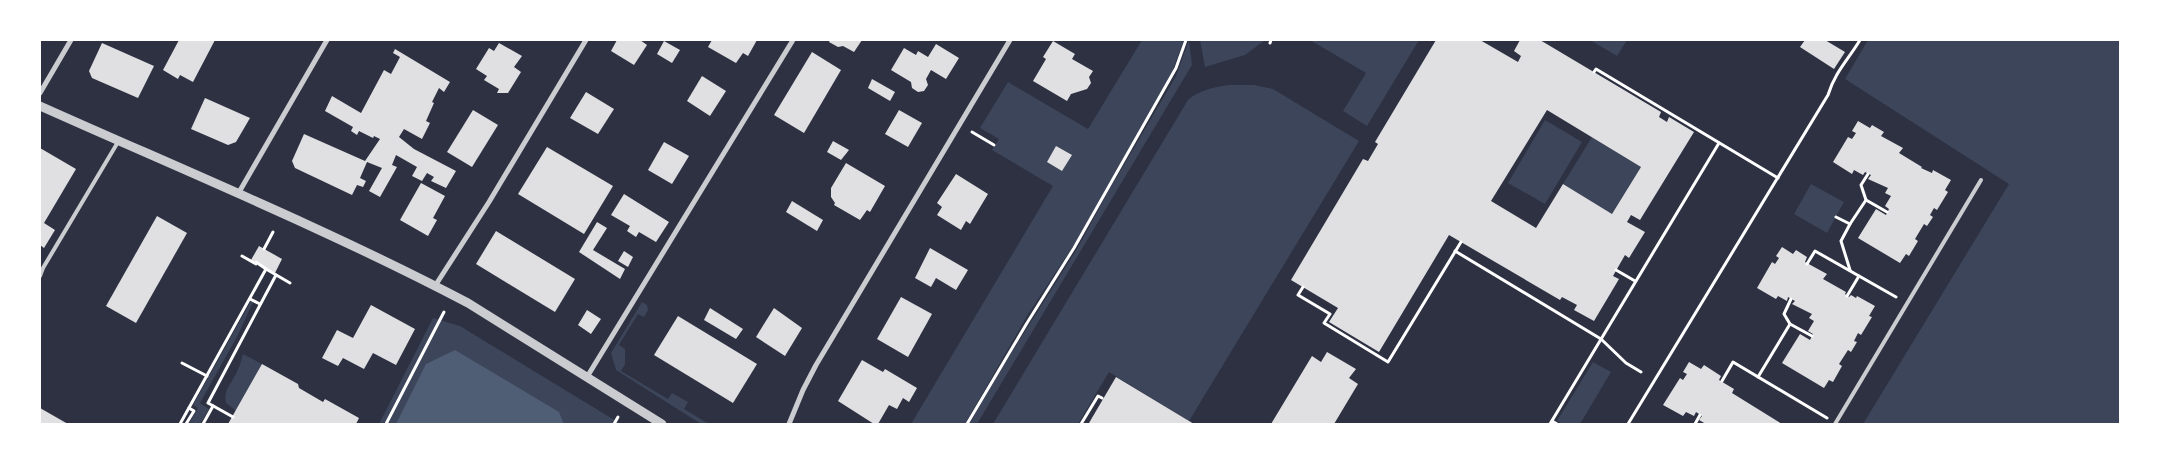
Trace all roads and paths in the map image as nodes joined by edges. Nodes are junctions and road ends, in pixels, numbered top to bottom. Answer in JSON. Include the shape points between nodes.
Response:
{"nodes":[{"id":1,"x":71,"y":40,"type":"edge"},
{"id":2,"x":327,"y":40,"type":"edge"},
{"id":3,"x":586,"y":40,"type":"edge"},
{"id":4,"x":792,"y":40,"type":"edge"},
{"id":5,"x":1010,"y":40,"type":"edge"},
{"id":6,"x":1186,"y":40,"type":"edge"},
{"id":7,"x":1860,"y":40,"type":"edge"},
{"id":8,"x":1594,"y":72,"type":"dead end"},
{"id":9,"x":40,"y":93,"type":"edge"},
{"id":10,"x":40,"y":106,"type":"edge"},
{"id":11,"x":972,"y":132,"type":"dead end"},
{"id":12,"x":118,"y":141,"type":"junction"},
{"id":13,"x":1719,"y":142,"type":"junction"},
{"id":14,"x":994,"y":145,"type":"dead end"},
{"id":15,"x":1868,"y":174,"type":"dead end"},
{"id":16,"x":1778,"y":178,"type":"junction"},
{"id":17,"x":1981,"y":180,"type":"dead end"},
{"id":18,"x":238,"y":195,"type":"junction"},
{"id":19,"x":1866,"y":200,"type":"junction"},
{"id":20,"x":1887,"y":212,"type":"dead end"},
{"id":21,"x":1836,"y":217,"type":"dead end"},
{"id":22,"x":1850,"y":224,"type":"junction"},
{"id":23,"x":273,"y":232,"type":"dead end"},
{"id":24,"x":1461,"y":242,"type":"dead end"},
{"id":25,"x":264,"y":249,"type":"dead end"},
{"id":26,"x":1455,"y":251,"type":"junction"},
{"id":27,"x":242,"y":256,"type":"dead end"},
{"id":28,"x":1807,"y":264,"type":"dead end"},
{"id":29,"x":266,"y":269,"type":"junction"},
{"id":30,"x":1616,"y":270,"type":"dead end"},
{"id":31,"x":1850,"y":270,"type":"junction"},
{"id":32,"x":276,"y":275,"type":"junction"},
{"id":33,"x":40,"y":276,"type":"edge"},
{"id":34,"x":1859,"y":276,"type":"junction"},
{"id":35,"x":1635,"y":281,"type":"junction"},
{"id":36,"x":290,"y":283,"type":"dead end"},
{"id":37,"x":436,"y":286,"type":"junction"},
{"id":38,"x":1303,"y":287,"type":"dead end"},
{"id":39,"x":1847,"y":296,"type":"dead end"},
{"id":40,"x":250,"y":299,"type":"junction"},
{"id":41,"x":1791,"y":299,"type":"dead end"},
{"id":42,"x":1897,"y":299,"type":"dead end"},
{"id":43,"x":260,"y":304,"type":"junction"},
{"id":44,"x":444,"y":312,"type":"dead end"},
{"id":45,"x":1790,"y":324,"type":"junction"},
{"id":46,"x":1812,"y":336,"type":"dead end"},
{"id":47,"x":1601,"y":340,"type":"junction"},
{"id":48,"x":182,"y":363,"type":"dead end"},
{"id":49,"x":1641,"y":372,"type":"dead end"},
{"id":50,"x":207,"y":376,"type":"junction"},
{"id":51,"x":587,"y":377,"type":"junction"},
{"id":52,"x":1758,"y":377,"type":"junction"},
{"id":53,"x":1722,"y":381,"type":"dead end"},
{"id":54,"x":1102,"y":398,"type":"dead end"},
{"id":55,"x":213,"y":406,"type":"junction"},
{"id":56,"x":189,"y":408,"type":"junction"},
{"id":57,"x":1833,"y":410,"type":"dead end"},
{"id":58,"x":1700,"y":415,"type":"dead end"},
{"id":59,"x":232,"y":417,"type":"dead end"},
{"id":60,"x":618,"y":417,"type":"dead end"},
{"id":61,"x":1828,"y":418,"type":"junction"},
{"id":62,"x":1551,"y":423,"type":"edge"},
{"id":63,"x":180,"y":424,"type":"edge"},
{"id":64,"x":186,"y":424,"type":"edge"},
{"id":65,"x":203,"y":424,"type":"edge"},
{"id":66,"x":386,"y":424,"type":"edge"},
{"id":67,"x":614,"y":424,"type":"edge"},
{"id":68,"x":662,"y":424,"type":"edge"},
{"id":69,"x":789,"y":424,"type":"edge"},
{"id":70,"x":967,"y":424,"type":"edge"},
{"id":71,"x":1081,"y":424,"type":"edge"},
{"id":72,"x":1557,"y":424,"type":"edge"},
{"id":73,"x":1628,"y":424,"type":"edge"},
{"id":74,"x":1695,"y":424,"type":"edge"},
{"id":75,"x":1824,"y":424,"type":"edge"},
{"id":76,"x":1835,"y":424,"type":"edge"}],
"edges":[{"from":1,"to":9,"type":"street"},
{"from":2,"to":18,"type":"street"},
{"from":3,"to":37,"type":"street"},
{"from":4,"to":51,"type":"street"},
{"from":5,"to":69,"type":"street","via":[[816,365]]},
{"from":6,"to":70,"type":"path","via":[[1176,68],[1074,248]]},
{"from":7,"to":16,"type":"path","via":[[1845,59],[1828,95]]},
{"from":8,"to":13,"type":"path","via":[[1596,69]]},
{"from":10,"to":12,"type":"street"},
{"from":11,"to":14,"type":"path"},
{"from":12,"to":18,"type":"street"},
{"from":12,"to":33,"type":"lane"},
{"from":13,"to":16,"type":"path"},
{"from":13,"to":35,"type":"path"},
{"from":15,"to":19,"type":"path","via":[[1861,185]]},
{"from":16,"to":73,"type":"path"},
{"from":17,"to":76,"type":"lane"},
{"from":18,"to":37,"type":"street"},
{"from":19,"to":20,"type":"path"},
{"from":19,"to":22,"type":"path"},
{"from":21,"to":22,"type":"path"},
{"from":22,"to":31,"type":"path","via":[[1841,240]]},
{"from":23,"to":25,"type":"path"},
{"from":24,"to":26,"type":"path"},
{"from":26,"to":38,"type":"path","via":[[1388,362],[1324,323],[1330,314],[1298,295]]},
{"from":26,"to":47,"type":"path"},
{"from":27,"to":29,"type":"path"},
{"from":28,"to":31,"type":"path","via":[[1815,251]]},
{"from":29,"to":32,"type":"path"},
{"from":29,"to":40,"type":"path"},
{"from":30,"to":35,"type":"path"},
{"from":31,"to":34,"type":"path"},
{"from":32,"to":36,"type":"path"},
{"from":32,"to":43,"type":"path"},
{"from":34,"to":39,"type":"path"},
{"from":34,"to":42,"type":"path"},
{"from":35,"to":47,"type":"path"},
{"from":37,"to":51,"type":"street"},
{"from":40,"to":43,"type":"path"},
{"from":40,"to":50,"type":"path"},
{"from":41,"to":45,"type":"path","via":[[1784,314]]},
{"from":43,"to":55,"type":"path","via":[[208,404]]},
{"from":44,"to":66,"type":"path"},
{"from":45,"to":46,"type":"path"},
{"from":45,"to":52,"type":"path"},
{"from":47,"to":49,"type":"path"},
{"from":47,"to":62,"type":"path"},
{"from":48,"to":50,"type":"path"},
{"from":50,"to":56,"type":"path"},
{"from":51,"to":68,"type":"street"},
{"from":52,"to":53,"type":"path","via":[[1734,362]]},
{"from":52,"to":61,"type":"path"},
{"from":54,"to":71,"type":"path","via":[[1098,396]]},
{"from":55,"to":59,"type":"path"},
{"from":55,"to":65,"type":"path"},
{"from":56,"to":63,"type":"path"},
{"from":56,"to":64,"type":"path","via":[[194,411]]},
{"from":57,"to":61,"type":"path"},
{"from":58,"to":74,"type":"path"},
{"from":60,"to":67,"type":"path"},
{"from":61,"to":75,"type":"path"},
{"from":62,"to":72,"type":"path"}]}
